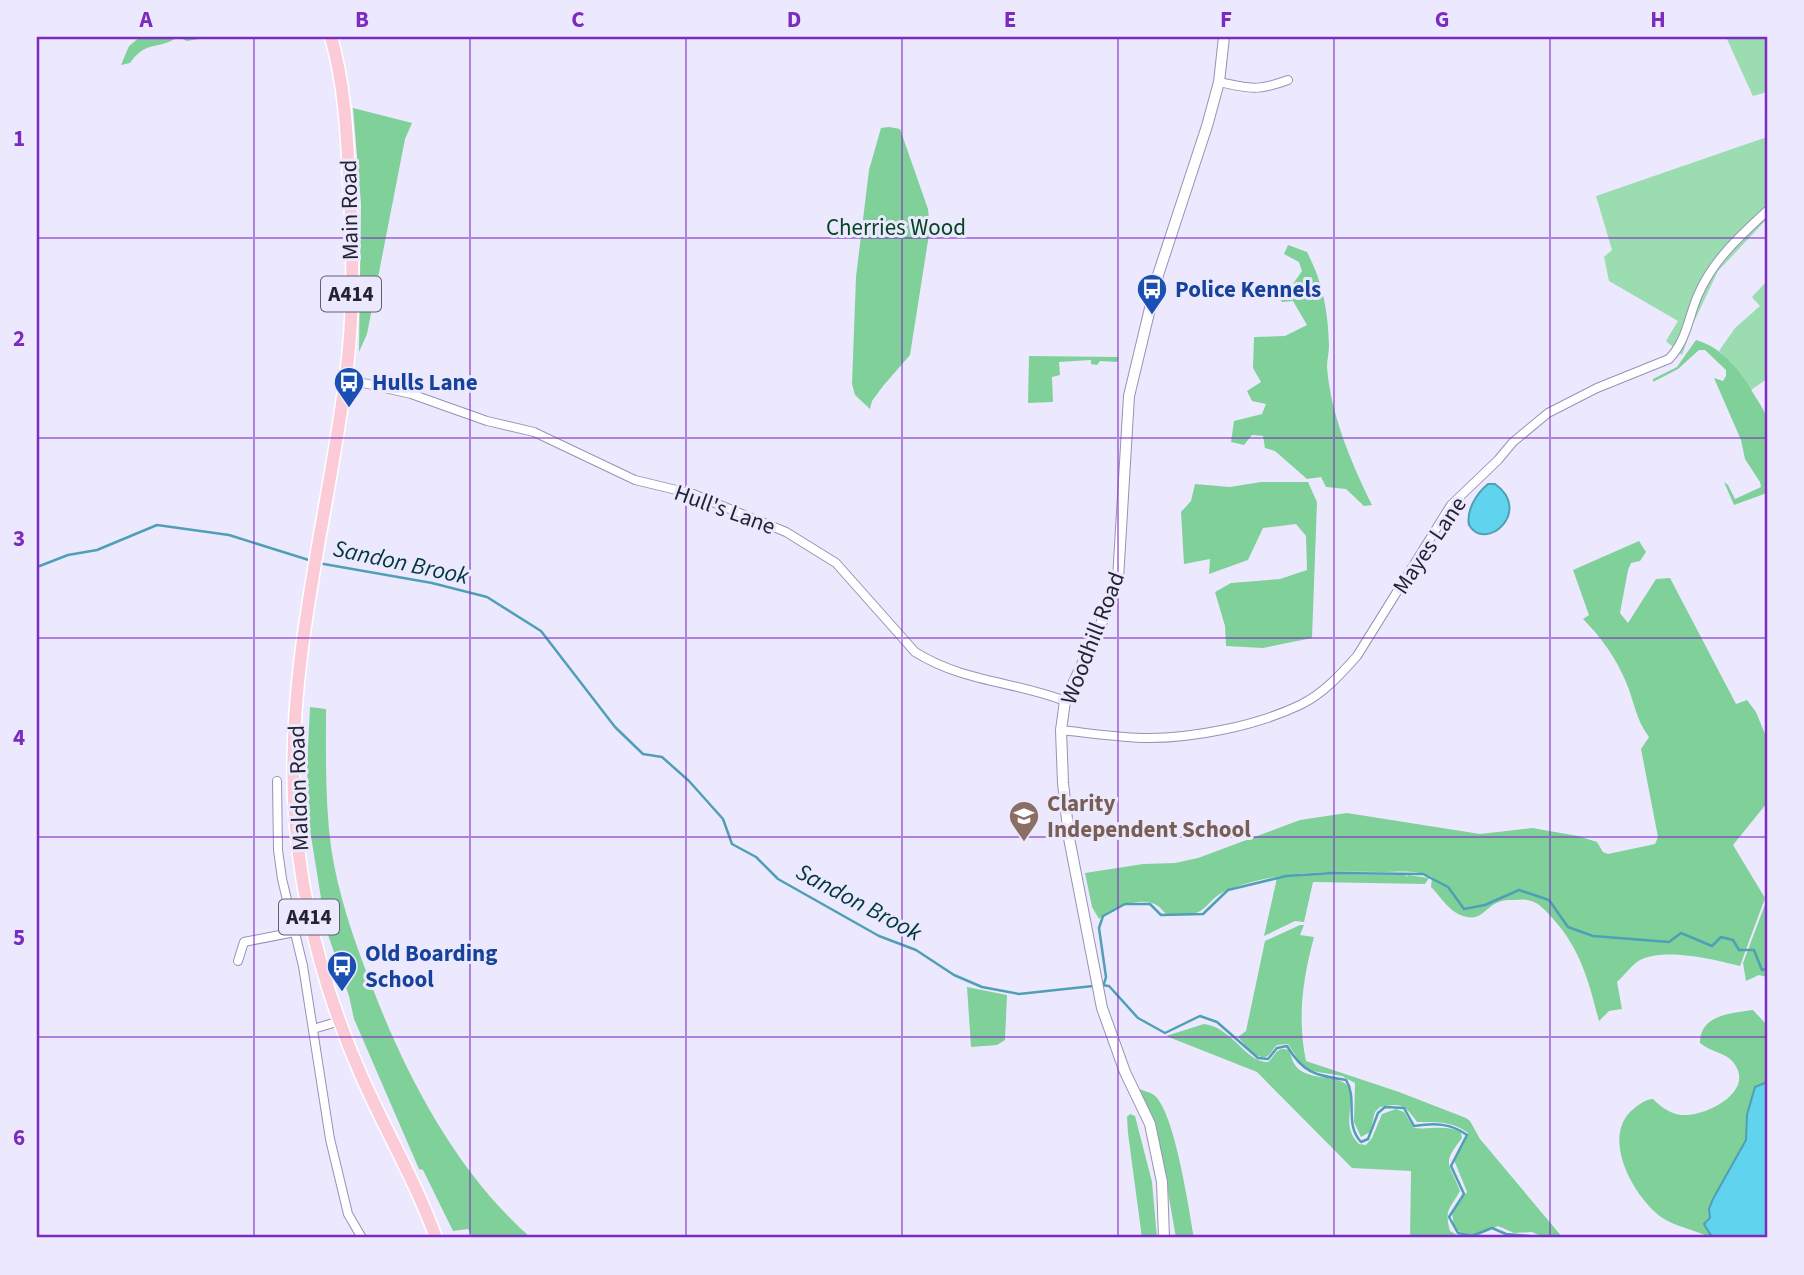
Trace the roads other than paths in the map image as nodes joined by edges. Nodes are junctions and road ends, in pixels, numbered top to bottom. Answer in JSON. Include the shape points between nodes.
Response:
{"nodes":[{"id":1,"x":331,"y":37,"type":"edge"},
{"id":2,"x":1224,"y":37,"type":"edge"},
{"id":3,"x":1288,"y":80,"type":"dead end"},
{"id":4,"x":1219,"y":82,"type":"junction"},
{"id":5,"x":1767,"y":211,"type":"edge"},
{"id":6,"x":346,"y":379,"type":"junction"},
{"id":7,"x":317,"y":551,"type":"joint"},
{"id":8,"x":1065,"y":701,"type":"junction"},
{"id":9,"x":1061,"y":730,"type":"junction"},
{"id":10,"x":277,"y":781,"type":"dead end"},
{"id":11,"x":295,"y":932,"type":"junction"},
{"id":12,"x":238,"y":961,"type":"dead end"},
{"id":13,"x":340,"y":1021,"type":"junction"},
{"id":14,"x":313,"y":1029,"type":"junction"},
{"id":15,"x":362,"y":1238,"type":"edge"},
{"id":16,"x":436,"y":1238,"type":"edge"},
{"id":17,"x":1164,"y":1238,"type":"edge"}],
"edges":[{"from":1,"to":6,"type":"main road","name":"Main Road","number":"A414","via":[[346,126],[350,202],[351,321]]},
{"from":2,"to":4,"type":"street","name":"Woodhill Road"},
{"from":3,"to":4,"type":"street","via":[[1260,89]]},
{"from":4,"to":8,"type":"street","name":"Woodhill Road","via":[[1158,275],[1129,396],[1118,579]]},
{"from":5,"to":9,"type":"street","name":"Mayes Lane","via":[[1715,265],[1697,296],[1686,334],[1669,359],[1548,413],[1451,505],[1357,656],[1322,691],[1274,715],[1173,738]]},
{"from":6,"to":7,"type":"main road","name":"Main Road","number":"A414"},
{"from":6,"to":8,"type":"street","name":"Hull's Lane","via":[[534,432],[635,480],[693,494],[786,532],[835,563],[923,657],[976,679]]},
{"from":7,"to":13,"type":"main road","name":"Maldon Road","number":"A414","via":[[295,709],[294,800],[304,896]]},
{"from":8,"to":9,"type":"street","name":"Woodhill Road"},
{"from":9,"to":17,"type":"street","name":"Woodhill Road","via":[[1069,838],[1102,1008],[1157,1149]]},
{"from":10,"to":11,"type":"street","name":"Maldon Road","via":[[278,850]]},
{"from":11,"to":12,"type":"street","via":[[244,942]]},
{"from":11,"to":14,"type":"street","name":"Maldon Road"},
{"from":13,"to":14,"type":"street"},
{"from":13,"to":16,"type":"main road","name":"Maldon Road","number":"A414","via":[[360,1075]]},
{"from":14,"to":15,"type":"street","name":"Maldon Road","via":[[341,1190]]}]}
